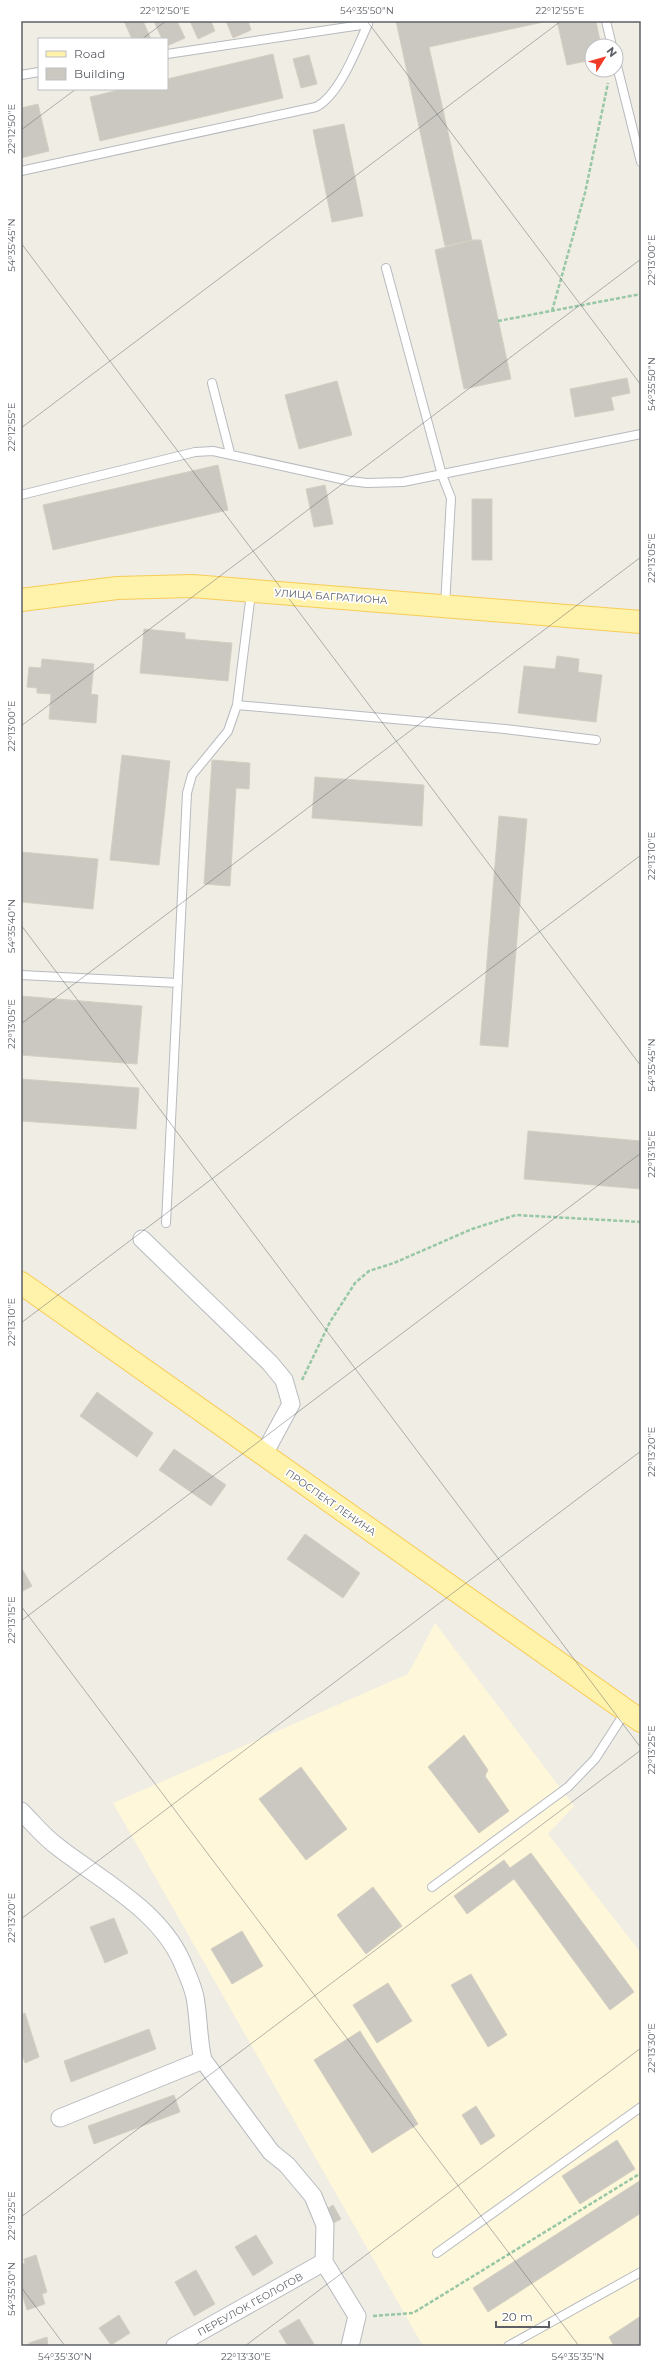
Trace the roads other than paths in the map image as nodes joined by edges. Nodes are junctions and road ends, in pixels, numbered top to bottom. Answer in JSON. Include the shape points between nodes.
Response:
{"nodes":[{"id":1,"x":606,"y":21,"type":"edge"},
{"id":2,"x":610,"y":38,"type":"edge"},
{"id":3,"x":168,"y":54,"type":"edge"},
{"id":4,"x":38,"y":72,"type":"edge"},
{"id":5,"x":21,"y":75,"type":"edge"},
{"id":6,"x":620,"y":78,"type":"edge"},
{"id":7,"x":641,"y":162,"type":"edge"},
{"id":8,"x":21,"y":171,"type":"edge"},
{"id":9,"x":386,"y":268,"type":"dead end"},
{"id":10,"x":212,"y":383,"type":"dead end"},
{"id":11,"x":641,"y":434,"type":"edge"},
{"id":12,"x":230,"y":453,"type":"junction"},
{"id":13,"x":442,"y":475,"type":"junction"},
{"id":14,"x":21,"y":495,"type":"edge"},
{"id":15,"x":252,"y":590,"type":"junction"},
{"id":16,"x":21,"y":600,"type":"edge"},
{"id":17,"x":445,"y":606,"type":"junction"},
{"id":18,"x":641,"y":622,"type":"edge"},
{"id":19,"x":237,"y":705,"type":"junction"},
{"id":20,"x":596,"y":740,"type":"dead end"},
{"id":21,"x":21,"y":975,"type":"edge"},
{"id":22,"x":178,"y":983,"type":"junction"},
{"id":23,"x":166,"y":1223,"type":"dead end"},
{"id":24,"x":142,"y":1239,"type":"dead end"},
{"id":25,"x":21,"y":1283,"type":"edge"},
{"id":26,"x":264,"y":1454,"type":"junction"},
{"id":27,"x":633,"y":1716,"type":"edge"},
{"id":28,"x":21,"y":1811,"type":"edge"},
{"id":29,"x":432,"y":1887,"type":"dead end"},
{"id":30,"x":203,"y":2060,"type":"junction"},
{"id":31,"x":641,"y":2107,"type":"edge"},
{"id":32,"x":60,"y":2118,"type":"dead end"},
{"id":33,"x":437,"y":2253,"type":"dead end"},
{"id":34,"x":324,"y":2262,"type":"junction"},
{"id":35,"x":641,"y":2272,"type":"edge"},
{"id":36,"x":175,"y":2346,"type":"edge"},
{"id":37,"x":350,"y":2346,"type":"edge"},
{"id":38,"x":508,"y":2346,"type":"edge"}],
"edges":[{"from":1,"to":2,"type":"lane"},
{"from":3,"to":8,"type":"lane","via":[[368,24],[335,89],[324,103],[316,107]]},
{"from":4,"to":5,"type":"lane"},
{"from":6,"to":7,"type":"lane"},
{"from":9,"to":13,"type":"lane"},
{"from":10,"to":12,"type":"lane"},
{"from":11,"to":13,"type":"lane"},
{"from":12,"to":13,"type":"lane","via":[[330,478],[367,483],[403,482]]},
{"from":12,"to":14,"type":"lane","via":[[195,452]]},
{"from":13,"to":17,"type":"lane","via":[[451,498]]},
{"from":15,"to":16,"type":"main road","name":"УЛИЦА БАГРАТИОНА","via":[[192,586],[117,588]]},
{"from":15,"to":17,"type":"main road","name":"УЛИЦА БАГРАТИОНА"},
{"from":15,"to":19,"type":"lane"},
{"from":17,"to":18,"type":"main road","name":"УЛИЦА БАГРАТИОНА"},
{"from":19,"to":20,"type":"lane","via":[[505,728]]},
{"from":19,"to":22,"type":"lane","via":[[228,731],[192,774],[187,793]]},
{"from":21,"to":22,"type":"lane"},
{"from":22,"to":23,"type":"lane"},
{"from":24,"to":26,"type":"street","via":[[270,1363],[284,1380],[291,1404]]},
{"from":25,"to":26,"type":"main road","name":"ПРОСПЕКТ ЛЕНИНА"},
{"from":26,"to":27,"type":"main road","name":"ПРОСПЕКТ ЛЕНИНА"},
{"from":27,"to":29,"type":"lane","via":[[568,1787]]},
{"from":28,"to":30,"type":"street","via":[[56,1846],[153,1919],[185,1967],[195,1997],[199,2045]]},
{"from":30,"to":32,"type":"street"},
{"from":30,"to":34,"type":"street","via":[[271,2152],[287,2165],[313,2196],[325,2225]]},
{"from":31,"to":33,"type":"lane"},
{"from":34,"to":36,"type":"street","name":"ПЕРЕУЛОК ГЕОЛОГОВ"},
{"from":34,"to":37,"type":"street","via":[[357,2316]]},
{"from":35,"to":38,"type":"lane"}]}
